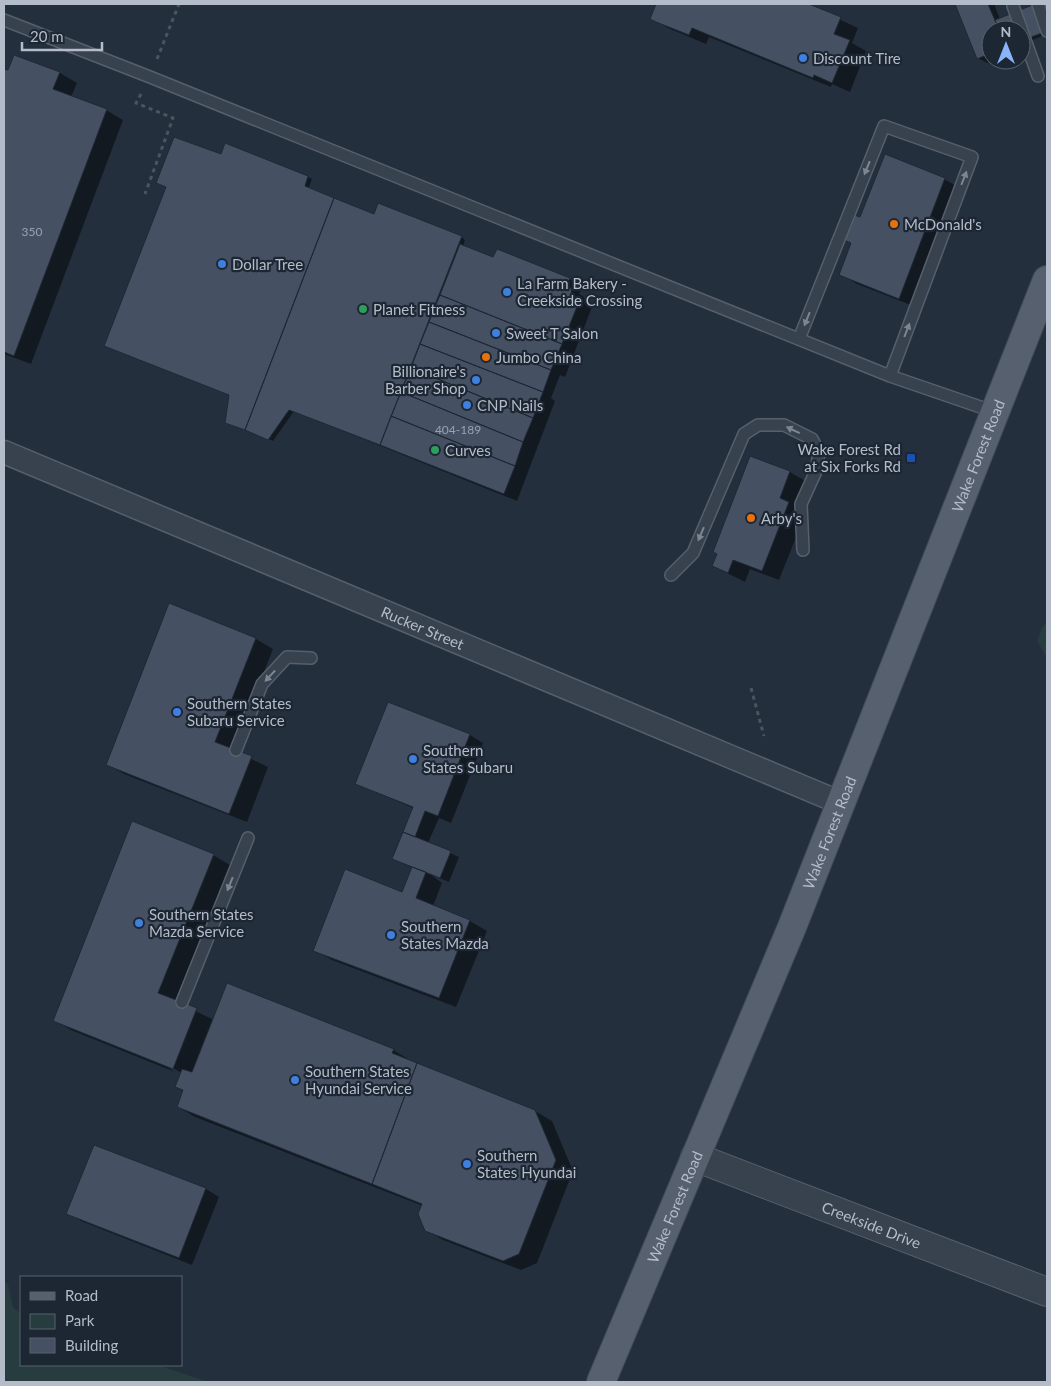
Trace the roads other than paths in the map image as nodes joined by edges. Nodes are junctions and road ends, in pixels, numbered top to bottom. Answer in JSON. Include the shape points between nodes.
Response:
{"nodes":[{"id":1,"x":1038,"y":4,"type":"edge"},
{"id":2,"x":1014,"y":6,"type":"dead end"},
{"id":3,"x":4,"y":20,"type":"edge"},
{"id":4,"x":1047,"y":31,"type":"edge"},
{"id":5,"x":1038,"y":76,"type":"dead end"},
{"id":6,"x":1047,"y":280,"type":"edge"},
{"id":7,"x":799,"y":339,"type":"junction"},
{"id":8,"x":890,"y":376,"type":"junction"},
{"id":9,"x":995,"y":412,"type":"junction"},
{"id":10,"x":4,"y":452,"type":"edge"},
{"id":11,"x":803,"y":550,"type":"dead end"},
{"id":12,"x":671,"y":575,"type":"dead end"},
{"id":13,"x":311,"y":658,"type":"dead end"},
{"id":14,"x":236,"y":750,"type":"dead end"},
{"id":15,"x":841,"y":803,"type":"junction"},
{"id":16,"x":248,"y":838,"type":"dead end"},
{"id":17,"x":182,"y":1002,"type":"dead end"},
{"id":18,"x":694,"y":1157,"type":"junction"},
{"id":19,"x":1047,"y":1292,"type":"edge"},
{"id":20,"x":601,"y":1382,"type":"edge"}],
"edges":[{"from":1,"to":4,"type":"lane"},
{"from":2,"to":5,"type":"lane"},
{"from":3,"to":7,"type":"lane"},
{"from":6,"to":9,"type":"main road","name":"Wake Forest Road"},
{"from":7,"to":8,"type":"lane"},
{"from":8,"to":7,"type":"lane","one_way":true,"via":[[972,157],[884,126]]},
{"from":8,"to":9,"type":"lane"},
{"from":9,"to":15,"type":"main road","name":"Wake Forest Road"},
{"from":10,"to":15,"type":"street","name":"Rucker Street"},
{"from":11,"to":12,"type":"lane","one_way":true,"via":[[801,504],[816,471],[819,453],[812,439],[791,429],[758,424],[744,434],[693,553]]},
{"from":13,"to":14,"type":"lane","one_way":true,"via":[[287,657],[262,684]]},
{"from":15,"to":18,"type":"main road","name":"Wake Forest Road"},
{"from":16,"to":17,"type":"lane","one_way":true},
{"from":18,"to":19,"type":"street","name":"Creekside Drive"},
{"from":18,"to":20,"type":"main road","name":"Wake Forest Road"}]}
